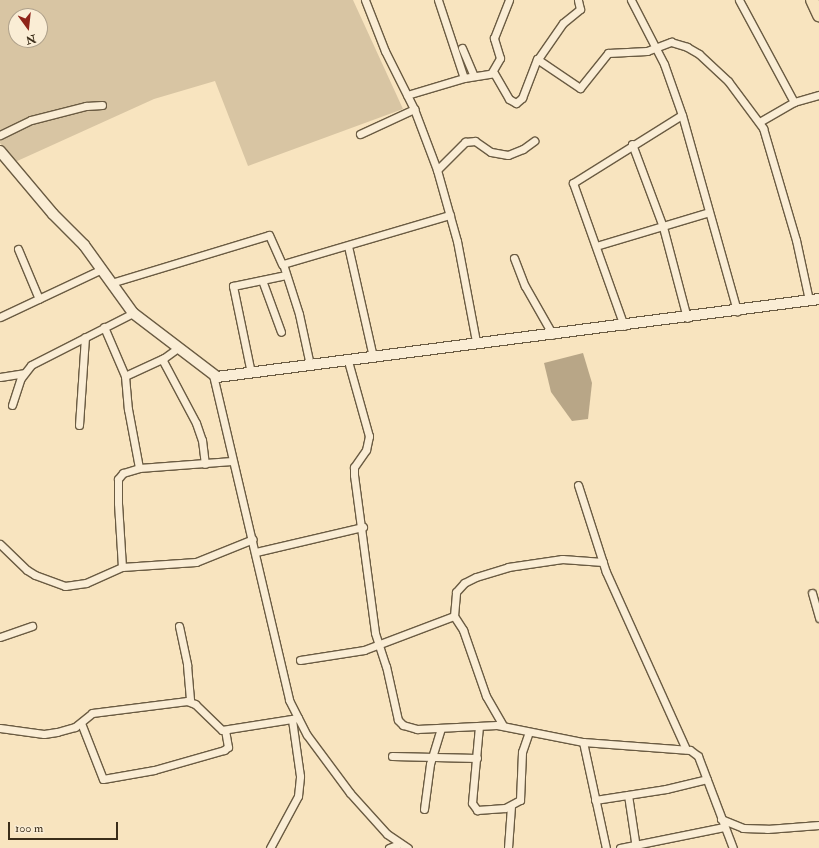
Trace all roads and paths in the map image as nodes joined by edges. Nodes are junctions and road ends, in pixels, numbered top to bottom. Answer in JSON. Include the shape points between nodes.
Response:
{"nodes":[{"id":1,"x":365,"y":0,"type":"edge"},
{"id":2,"x":438,"y":0,"type":"edge"},
{"id":3,"x":509,"y":0,"type":"edge"},
{"id":4,"x":578,"y":0,"type":"edge"},
{"id":5,"x":631,"y":0,"type":"edge"},
{"id":6,"x":739,"y":0,"type":"edge"},
{"id":7,"x":812,"y":0,"type":"edge"},
{"id":8,"x":819,"y":15,"type":"edge"},
{"id":9,"x":462,"y":48,"type":"dead end"},
{"id":10,"x":656,"y":48,"type":"junction"},
{"id":11,"x":538,"y":59,"type":"junction"},
{"id":12,"x":492,"y":72,"type":"junction"},
{"id":13,"x":474,"y":76,"type":"junction"},
{"id":14,"x":464,"y":78,"type":"junction"},
{"id":15,"x":819,"y":94,"type":"edge"},
{"id":16,"x":407,"y":95,"type":"junction"},
{"id":17,"x":794,"y":102,"type":"junction"},
{"id":18,"x":102,"y":105,"type":"dead end"},
{"id":19,"x":414,"y":109,"type":"junction"},
{"id":20,"x":682,"y":115,"type":"junction"},
{"id":21,"x":760,"y":122,"type":"junction"},
{"id":22,"x":360,"y":134,"type":"dead end"},
{"id":23,"x":0,"y":135,"type":"edge"},
{"id":24,"x":534,"y":141,"type":"dead end"},
{"id":25,"x":632,"y":144,"type":"junction"},
{"id":26,"x":0,"y":152,"type":"edge"},
{"id":27,"x":437,"y":170,"type":"junction"},
{"id":28,"x":709,"y":212,"type":"junction"},
{"id":29,"x":450,"y":215,"type":"junction"},
{"id":30,"x":663,"y":227,"type":"junction"},
{"id":31,"x":348,"y":246,"type":"junction"},
{"id":32,"x":596,"y":246,"type":"junction"},
{"id":33,"x":18,"y":250,"type":"dead end"},
{"id":34,"x":514,"y":258,"type":"dead end"},
{"id":35,"x":282,"y":264,"type":"junction"},
{"id":36,"x":102,"y":269,"type":"junction"},
{"id":37,"x":286,"y":275,"type":"junction"},
{"id":38,"x":262,"y":280,"type":"junction"},
{"id":39,"x":111,"y":283,"type":"junction"},
{"id":40,"x":814,"y":299,"type":"edge"},
{"id":41,"x":38,"y":300,"type":"junction"},
{"id":42,"x":737,"y":311,"type":"junction"},
{"id":43,"x":0,"y":312,"type":"edge"},
{"id":44,"x":10,"y":312,"type":"junction"},
{"id":45,"x":133,"y":313,"type":"junction"},
{"id":46,"x":0,"y":317,"type":"edge"},
{"id":47,"x":687,"y":318,"type":"junction"},
{"id":48,"x":624,"y":326,"type":"junction"},
{"id":49,"x":104,"y":327,"type":"junction"},
{"id":50,"x":281,"y":332,"type":"dead end"},
{"id":51,"x":553,"y":335,"type":"junction"},
{"id":52,"x":85,"y":337,"type":"junction"},
{"id":53,"x":476,"y":342,"type":"junction"},
{"id":54,"x":178,"y":348,"type":"junction"},
{"id":55,"x":373,"y":357,"type":"junction"},
{"id":56,"x":162,"y":359,"type":"junction"},
{"id":57,"x":348,"y":361,"type":"junction"},
{"id":58,"x":310,"y":365,"type":"junction"},
{"id":59,"x":24,"y":372,"type":"junction"},
{"id":60,"x":251,"y":373,"type":"junction"},
{"id":61,"x":213,"y":375,"type":"junction"},
{"id":62,"x":125,"y":376,"type":"junction"},
{"id":63,"x":0,"y":377,"type":"edge"},
{"id":64,"x":12,"y":405,"type":"dead end"},
{"id":65,"x":79,"y":425,"type":"dead end"},
{"id":66,"x":232,"y":461,"type":"junction"},
{"id":67,"x":205,"y":464,"type":"junction"},
{"id":68,"x":139,"y":468,"type":"junction"},
{"id":69,"x":578,"y":485,"type":"dead end"},
{"id":70,"x":362,"y":527,"type":"junction"},
{"id":71,"x":253,"y":539,"type":"junction"},
{"id":72,"x":0,"y":544,"type":"edge"},
{"id":73,"x":256,"y":552,"type":"junction"},
{"id":74,"x":602,"y":562,"type":"junction"},
{"id":75,"x":122,"y":567,"type":"junction"},
{"id":76,"x":812,"y":593,"type":"dead end"},
{"id":77,"x":454,"y":616,"type":"junction"},
{"id":78,"x":819,"y":618,"type":"edge"},
{"id":79,"x":32,"y":626,"type":"dead end"},
{"id":80,"x":179,"y":626,"type":"dead end"},
{"id":81,"x":0,"y":637,"type":"edge"},
{"id":82,"x":378,"y":645,"type":"junction"},
{"id":83,"x":300,"y":660,"type":"dead end"},
{"id":84,"x":190,"y":701,"type":"junction"},
{"id":85,"x":294,"y":719,"type":"junction"},
{"id":86,"x":81,"y":723,"type":"junction"},
{"id":87,"x":479,"y":726,"type":"junction"},
{"id":88,"x":503,"y":726,"type":"junction"},
{"id":89,"x":0,"y":728,"type":"edge"},
{"id":90,"x":441,"y":729,"type":"junction"},
{"id":91,"x":226,"y":730,"type":"junction"},
{"id":92,"x":529,"y":732,"type":"junction"},
{"id":93,"x":583,"y":742,"type":"junction"},
{"id":94,"x":686,"y":749,"type":"junction"},
{"id":95,"x":392,"y":756,"type":"dead end"},
{"id":96,"x":433,"y":757,"type":"junction"},
{"id":97,"x":477,"y":758,"type":"junction"},
{"id":98,"x":707,"y":779,"type":"junction"},
{"id":99,"x":628,"y":795,"type":"junction"},
{"id":100,"x":595,"y":800,"type":"junction"},
{"id":101,"x":511,"y":806,"type":"junction"},
{"id":102,"x":424,"y":809,"type":"dead end"},
{"id":103,"x":721,"y":819,"type":"junction"},
{"id":104,"x":819,"y":825,"type":"edge"},
{"id":105,"x":724,"y":827,"type":"junction"},
{"id":106,"x":399,"y":844,"type":"junction"},
{"id":107,"x":636,"y":847,"type":"edge"},
{"id":108,"x":270,"y":848,"type":"edge"},
{"id":109,"x":389,"y":848,"type":"edge"},
{"id":110,"x":408,"y":848,"type":"edge"},
{"id":111,"x":508,"y":848,"type":"edge"},
{"id":112,"x":606,"y":848,"type":"edge"},
{"id":113,"x":620,"y":848,"type":"edge"},
{"id":114,"x":733,"y":848,"type":"edge"}],
"edges":[{"from":1,"to":16,"type":"street","via":[[385,51]]},
{"from":2,"to":14,"type":"street"},
{"from":3,"to":12,"type":"street","via":[[496,31],[495,43],[500,58]]},
{"from":4,"to":11,"type":"street","via":[[580,8],[562,23]]},
{"from":5,"to":10,"type":"street"},
{"from":6,"to":17,"type":"street"},
{"from":7,"to":8,"type":"main road"},
{"from":9,"to":13,"type":"street"},
{"from":10,"to":11,"type":"street","via":[[606,54],[580,88]]},
{"from":10,"to":20,"type":"street"},
{"from":10,"to":21,"type":"street","via":[[664,43],[673,42],[699,54],[728,81]]},
{"from":11,"to":12,"type":"street","via":[[518,102],[510,100],[497,75]]},
{"from":12,"to":13,"type":"street"},
{"from":13,"to":14,"type":"street"},
{"from":14,"to":16,"type":"street"},
{"from":15,"to":17,"type":"street"},
{"from":16,"to":19,"type":"street"},
{"from":17,"to":21,"type":"street"},
{"from":18,"to":23,"type":"street","via":[[86,106],[31,120]]},
{"from":19,"to":22,"type":"street"},
{"from":19,"to":27,"type":"street"},
{"from":20,"to":25,"type":"street"},
{"from":20,"to":28,"type":"street"},
{"from":21,"to":40,"type":"street"},
{"from":24,"to":27,"type":"street","via":[[508,155],[491,152],[475,141],[465,142]]},
{"from":25,"to":30,"type":"street"},
{"from":25,"to":32,"type":"street","via":[[573,183]]},
{"from":26,"to":36,"type":"street"},
{"from":27,"to":29,"type":"street"},
{"from":28,"to":30,"type":"street"},
{"from":28,"to":42,"type":"street"},
{"from":29,"to":31,"type":"street"},
{"from":29,"to":53,"type":"street","via":[[469,294]]},
{"from":30,"to":32,"type":"street"},
{"from":30,"to":47,"type":"street"},
{"from":31,"to":35,"type":"street"},
{"from":31,"to":55,"type":"street"},
{"from":32,"to":48,"type":"street"},
{"from":33,"to":41,"type":"street"},
{"from":34,"to":51,"type":"street","via":[[525,286]]},
{"from":35,"to":37,"type":"street"},
{"from":35,"to":39,"type":"street","via":[[269,235]]},
{"from":36,"to":39,"type":"street"},
{"from":36,"to":41,"type":"street"},
{"from":37,"to":38,"type":"street"},
{"from":37,"to":58,"type":"street","via":[[299,314]]},
{"from":38,"to":50,"type":"street"},
{"from":38,"to":60,"type":"street","via":[[233,286]]},
{"from":39,"to":45,"type":"street"},
{"from":40,"to":42,"type":"street"},
{"from":41,"to":44,"type":"street"},
{"from":42,"to":47,"type":"street"},
{"from":43,"to":44,"type":"street"},
{"from":44,"to":46,"type":"street"},
{"from":45,"to":49,"type":"street"},
{"from":45,"to":54,"type":"street"},
{"from":47,"to":48,"type":"street"},
{"from":48,"to":51,"type":"street"},
{"from":49,"to":52,"type":"street"},
{"from":49,"to":62,"type":"street"},
{"from":51,"to":53,"type":"street"},
{"from":52,"to":59,"type":"street","via":[[38,360]]},
{"from":52,"to":65,"type":"street"},
{"from":53,"to":55,"type":"street"},
{"from":54,"to":56,"type":"street"},
{"from":54,"to":61,"type":"street"},
{"from":55,"to":57,"type":"street"},
{"from":56,"to":62,"type":"street"},
{"from":56,"to":67,"type":"street","via":[[196,423],[202,440]]},
{"from":57,"to":58,"type":"street"},
{"from":57,"to":70,"type":"street","via":[[369,436],[366,450],[354,472]]},
{"from":58,"to":60,"type":"street"},
{"from":59,"to":63,"type":"street"},
{"from":59,"to":64,"type":"street"},
{"from":60,"to":61,"type":"street","via":[[221,377]]},
{"from":61,"to":66,"type":"street"},
{"from":62,"to":68,"type":"street"},
{"from":66,"to":67,"type":"street"},
{"from":66,"to":71,"type":"street"},
{"from":67,"to":68,"type":"street"},
{"from":68,"to":75,"type":"street","via":[[123,473],[118,479]]},
{"from":69,"to":74,"type":"street"},
{"from":70,"to":73,"type":"street"},
{"from":70,"to":82,"type":"street"},
{"from":71,"to":73,"type":"street"},
{"from":71,"to":75,"type":"street","via":[[196,562]]},
{"from":72,"to":75,"type":"street","via":[[27,570],[65,586],[86,583]]},
{"from":73,"to":85,"type":"street"},
{"from":74,"to":77,"type":"street","via":[[562,559],[508,567],[476,577],[464,583],[456,592]]},
{"from":74,"to":94,"type":"street"},
{"from":76,"to":78,"type":"street"},
{"from":77,"to":82,"type":"street"},
{"from":77,"to":88,"type":"street","via":[[463,630],[486,696]]},
{"from":79,"to":81,"type":"street"},
{"from":80,"to":84,"type":"street","via":[[187,665]]},
{"from":82,"to":83,"type":"street","via":[[360,652]]},
{"from":82,"to":90,"type":"street","via":[[386,666],[398,720],[408,727]]},
{"from":84,"to":86,"type":"street","via":[[97,712],[88,714]]},
{"from":84,"to":91,"type":"street","via":[[219,729]]},
{"from":85,"to":91,"type":"street"},
{"from":85,"to":106,"type":"street","via":[[377,826]]},
{"from":85,"to":108,"type":"street","via":[[299,790],[289,816]]},
{"from":86,"to":89,"type":"street","via":[[67,730],[44,734]]},
{"from":86,"to":91,"type":"street","via":[[103,779],[154,770],[224,750],[228,747]]},
{"from":87,"to":88,"type":"street"},
{"from":87,"to":90,"type":"street"},
{"from":87,"to":97,"type":"street"},
{"from":88,"to":92,"type":"street"},
{"from":90,"to":96,"type":"street"},
{"from":92,"to":93,"type":"street"},
{"from":92,"to":101,"type":"street","via":[[522,752],[521,796]]},
{"from":93,"to":94,"type":"street"},
{"from":93,"to":100,"type":"street"},
{"from":94,"to":98,"type":"street","via":[[698,756]]},
{"from":95,"to":96,"type":"street"},
{"from":96,"to":97,"type":"street"},
{"from":96,"to":102,"type":"street"},
{"from":97,"to":101,"type":"street","via":[[472,803],[474,809],[484,811]]},
{"from":98,"to":99,"type":"street"},
{"from":98,"to":103,"type":"street"},
{"from":99,"to":100,"type":"street"},
{"from":99,"to":107,"type":"street"},
{"from":100,"to":112,"type":"street"},
{"from":101,"to":111,"type":"street"},
{"from":103,"to":104,"type":"street","via":[[743,828]]},
{"from":103,"to":105,"type":"street"},
{"from":105,"to":107,"type":"street"},
{"from":105,"to":114,"type":"street"},
{"from":106,"to":109,"type":"street"},
{"from":106,"to":110,"type":"street"},
{"from":107,"to":113,"type":"street"}]}
